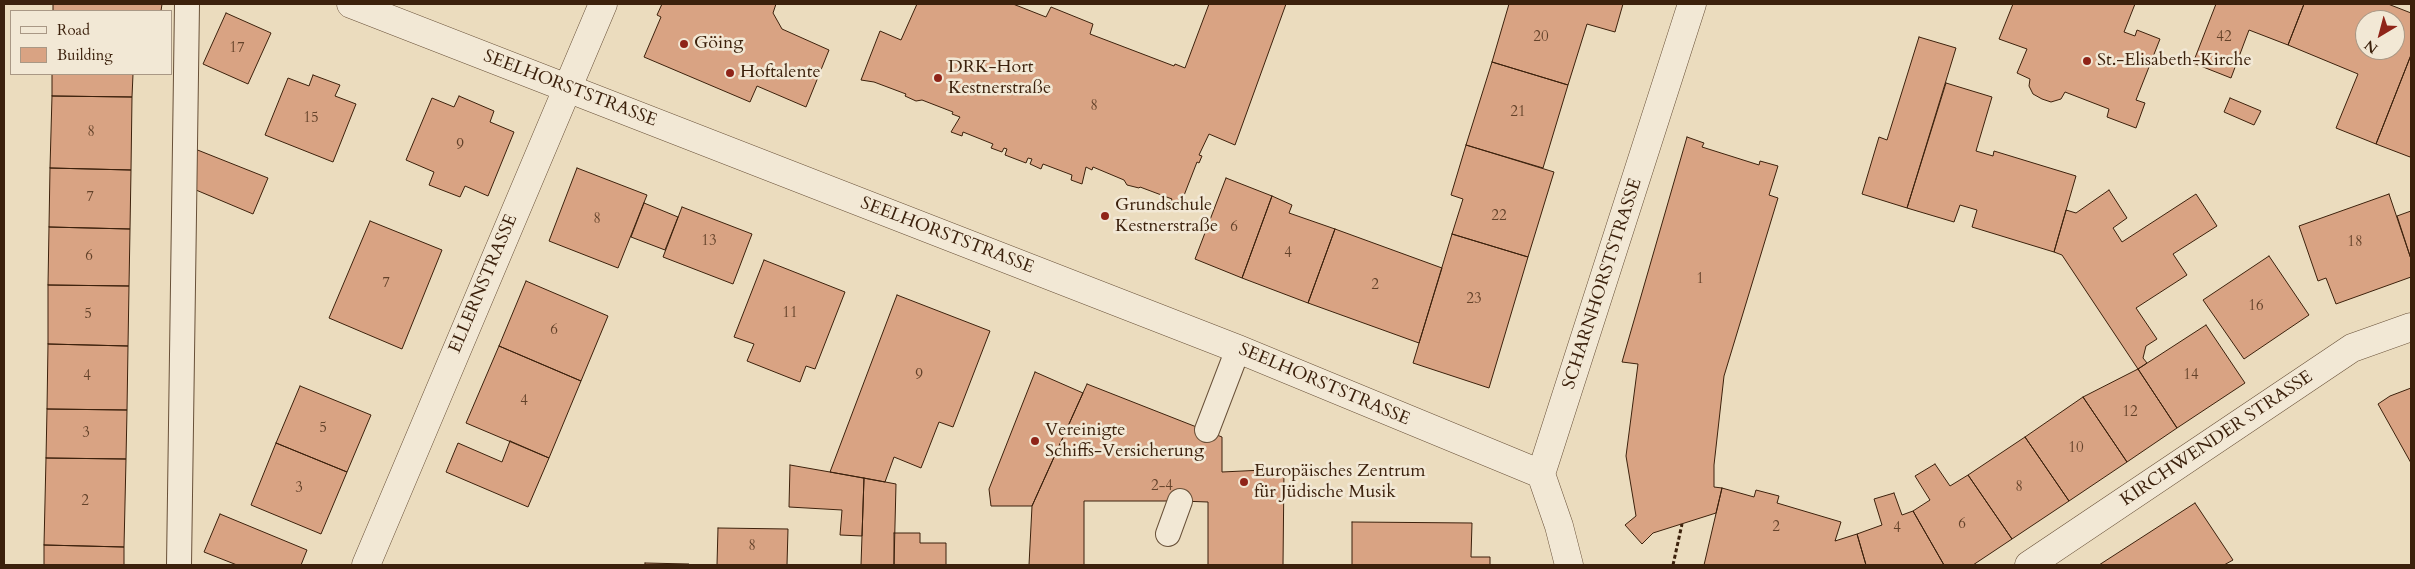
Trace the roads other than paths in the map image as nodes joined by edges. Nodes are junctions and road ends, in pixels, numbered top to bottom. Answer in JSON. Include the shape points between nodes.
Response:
{"nodes":[{"id":1,"x":187,"y":4,"type":"edge"},
{"id":2,"x":351,"y":4,"type":"edge"},
{"id":3,"x":603,"y":4,"type":"edge"},
{"id":4,"x":1692,"y":4,"type":"edge"},
{"id":5,"x":567,"y":88,"type":"junction"},
{"id":6,"x":2411,"y":327,"type":"edge"},
{"id":7,"x":1238,"y":349,"type":"junction"},
{"id":8,"x":1207,"y":430,"type":"dead end"},
{"id":9,"x":1541,"y":474,"type":"junction"},
{"id":10,"x":1180,"y":501,"type":"dead end"},
{"id":11,"x":1168,"y":534,"type":"dead end"},
{"id":12,"x":179,"y":565,"type":"edge"},
{"id":13,"x":366,"y":565,"type":"edge"},
{"id":14,"x":1569,"y":565,"type":"edge"},
{"id":15,"x":2029,"y":565,"type":"edge"}],
"edges":[{"from":1,"to":12,"type":"lane"},
{"from":2,"to":5,"type":"street","name":"SEELHORSTSTRASSE"},
{"from":3,"to":5,"type":"street","name":"ELLERNSTRASSE"},
{"from":4,"to":9,"type":"street","name":"SCHARNHORSTSTRASSE"},
{"from":5,"to":7,"type":"street","name":"SEELHORSTSTRASSE"},
{"from":5,"to":13,"type":"street","name":"ELLERNSTRASSE"},
{"from":6,"to":15,"type":"street","name":"KIRCHWENDER STRASSE","via":[[2352,348]]},
{"from":7,"to":8,"type":"lane"},
{"from":7,"to":9,"type":"street","name":"SEELHORSTSTRASSE"},
{"from":9,"to":14,"type":"street"},
{"from":10,"to":11,"type":"lane"}]}
